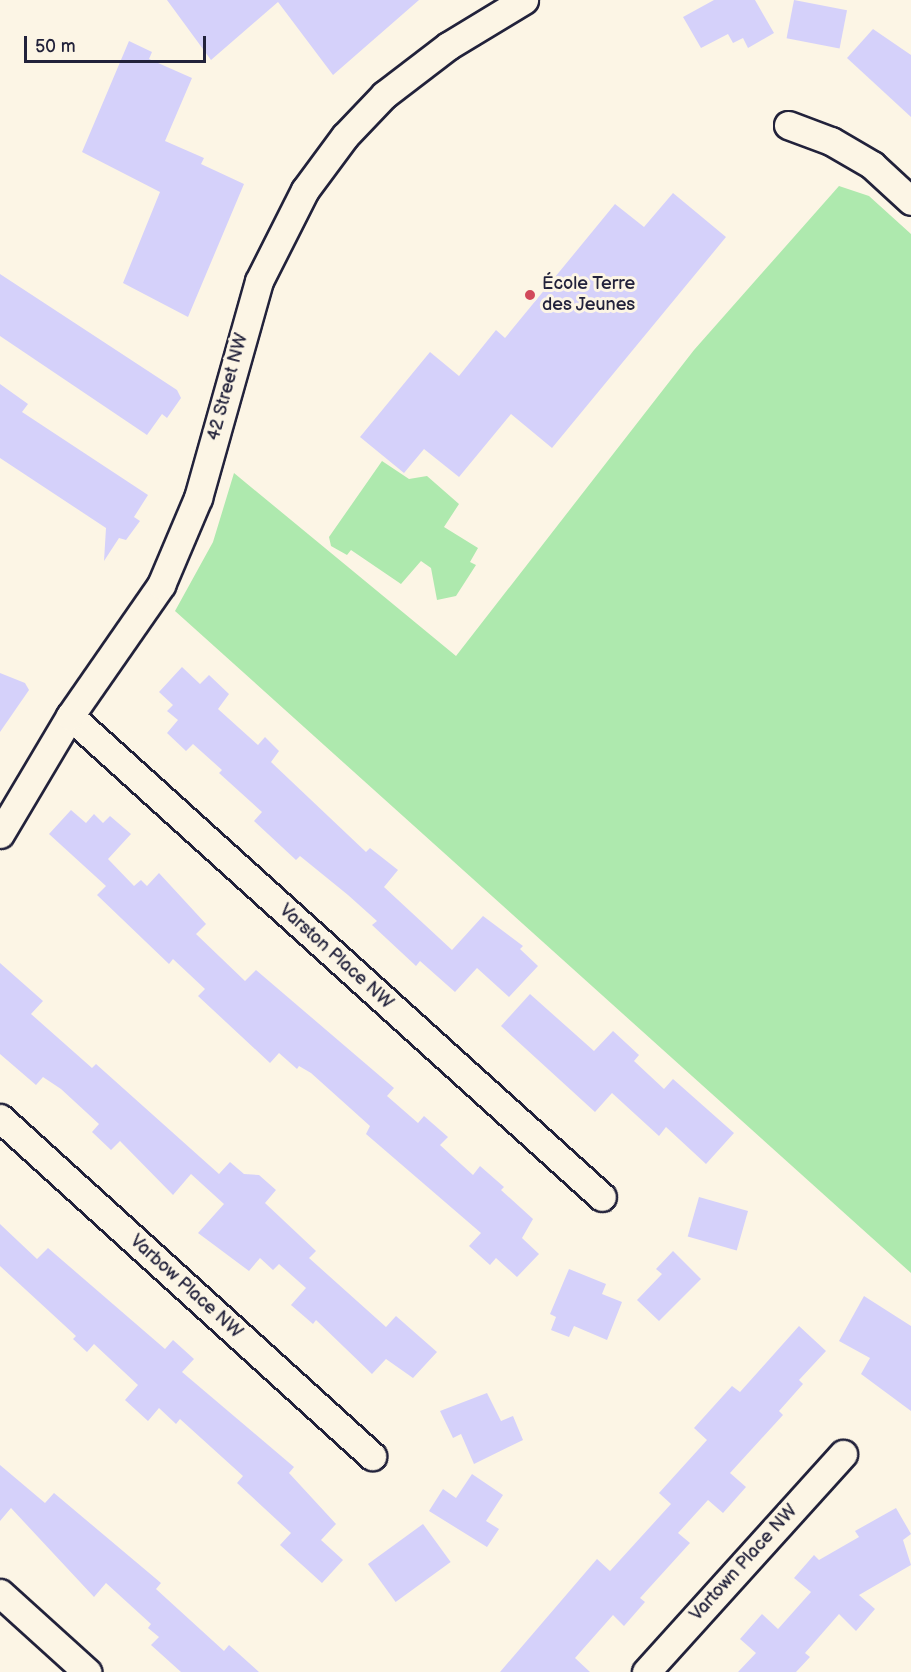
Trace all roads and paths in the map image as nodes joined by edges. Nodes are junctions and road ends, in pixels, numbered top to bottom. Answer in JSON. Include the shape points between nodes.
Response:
{"nodes":[{"id":1,"x":524,"y":0,"type":"edge"},
{"id":2,"x":788,"y":125,"type":"dead end"},
{"id":3,"x":911,"y":201,"type":"edge"},
{"id":4,"x":70,"y":716,"type":"junction"},
{"id":5,"x":0,"y":834,"type":"edge"},
{"id":6,"x":0,"y":1118,"type":"edge"},
{"id":7,"x":602,"y":1197,"type":"dead end"},
{"id":8,"x":843,"y":1454,"type":"dead end"},
{"id":9,"x":372,"y":1455,"type":"dead end"},
{"id":10,"x":0,"y":1593,"type":"edge"},
{"id":11,"x":87,"y":1672,"type":"edge"},
{"id":12,"x":646,"y":1672,"type":"edge"}],
"edges":[{"from":1,"to":4,"type":"street","name":"42 Street NW","via":[[448,46],[384,95],[305,190],[259,281],[184,534],[146,610]]},
{"from":2,"to":3,"type":"street","via":[[831,141],[872,165]]},
{"from":4,"to":5,"type":"street","name":"42 Street NW"},
{"from":4,"to":7,"type":"street","name":"Varston Place NW"},
{"from":6,"to":9,"type":"street","name":"Varbow Place NW"},
{"from":8,"to":12,"type":"street","name":"Vartown Place NW"},
{"from":10,"to":11,"type":"street"}]}
